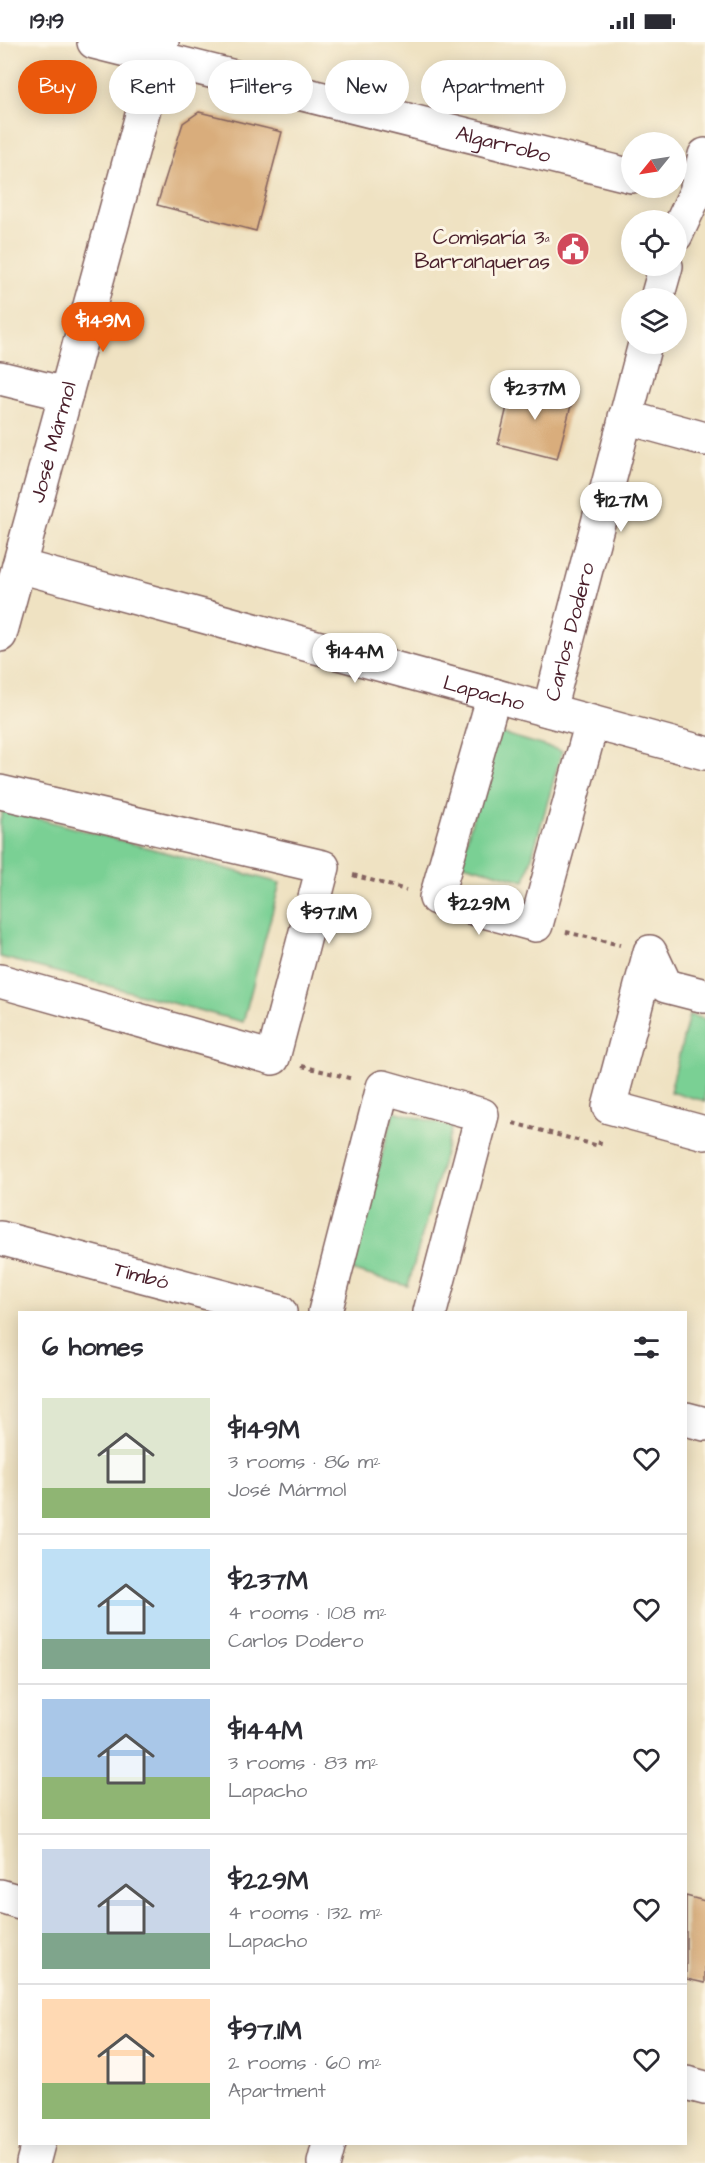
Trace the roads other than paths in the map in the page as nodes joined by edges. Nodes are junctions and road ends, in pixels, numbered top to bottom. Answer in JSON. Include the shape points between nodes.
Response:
{"nodes":[{"id":1,"x":94,"y":42,"type":"edge"},
{"id":2,"x":160,"y":50,"type":"edge"},
{"id":3,"x":705,"y":155,"type":"edge"},
{"id":4,"x":621,"y":173,"type":"edge"},
{"id":5,"x":692,"y":191,"type":"edge"},
{"id":6,"x":685,"y":210,"type":"edge"},
{"id":7,"x":642,"y":354,"type":"edge"},
{"id":8,"x":0,"y":378,"type":"edge"},
{"id":9,"x":66,"y":394,"type":"junction"},
{"id":10,"x":625,"y":417,"type":"junction"},
{"id":11,"x":705,"y":439,"type":"edge"},
{"id":12,"x":19,"y":566,"type":"junction"},
{"id":13,"x":0,"y":635,"type":"edge"},
{"id":14,"x":494,"y":695,"type":"junction"},
{"id":15,"x":549,"y":710,"type":"junction"},
{"id":16,"x":592,"y":722,"type":"junction"},
{"id":17,"x":705,"y":753,"type":"edge"},
{"id":18,"x":0,"y":792,"type":"edge"},
{"id":19,"x":0,"y":981,"type":"edge"},
{"id":20,"x":705,"y":996,"type":"edge"},
{"id":21,"x":705,"y":1133,"type":"edge"},
{"id":22,"x":0,"y":1238,"type":"edge"},
{"id":23,"x":247,"y":1309,"type":"edge"},
{"id":24,"x":269,"y":1311,"type":"edge"},
{"id":25,"x":325,"y":1311,"type":"edge"},
{"id":26,"x":430,"y":1311,"type":"edge"},
{"id":27,"x":687,"y":1419,"type":"edge"},
{"id":28,"x":705,"y":1424,"type":"edge"},
{"id":29,"x":0,"y":1896,"type":"edge"},
{"id":30,"x":18,"y":1901,"type":"edge"},
{"id":31,"x":687,"y":2083,"type":"edge"},
{"id":32,"x":705,"y":2088,"type":"edge"},
{"id":33,"x":38,"y":2145,"type":"edge"},
{"id":34,"x":329,"y":2145,"type":"edge"},
{"id":35,"x":33,"y":2163,"type":"edge"},
{"id":36,"x":324,"y":2163,"type":"edge"}],
"edges":[{"from":1,"to":2,"type":"street","name":"Algarrobo"},
{"from":2,"to":4,"type":"street","name":"Algarrobo"},
{"from":2,"to":9,"type":"street","name":"José Mármol"},
{"from":3,"to":5,"type":"street"},
{"from":5,"to":6,"type":"street"},
{"from":7,"to":10,"type":"street","name":"Carlos Dodero"},
{"from":8,"to":9,"type":"street"},
{"from":9,"to":12,"type":"street","name":"José Mármol"},
{"from":10,"to":11,"type":"street"},
{"from":10,"to":15,"type":"street","name":"Carlos Dodero"},
{"from":12,"to":13,"type":"street","name":"José Mármol"},
{"from":12,"to":14,"type":"street","name":"Lapacho"},
{"from":14,"to":15,"type":"street","name":"Lapacho"},
{"from":14,"to":16,"type":"street","via":[[436,898],[536,925]]},
{"from":15,"to":16,"type":"street","name":"Lapacho"},
{"from":16,"to":17,"type":"street","name":"Lapacho"},
{"from":18,"to":19,"type":"street","via":[[323,867],[273,1058]]},
{"from":20,"to":21,"type":"street","via":[[666,986],[650,952],[609,1107]]},
{"from":22,"to":23,"type":"street","name":"Timbó"},
{"from":23,"to":24,"type":"street","name":"Timbó"},
{"from":25,"to":26,"type":"street","via":[[383,1087],[482,1115]]},
{"from":27,"to":28,"type":"street"},
{"from":29,"to":30,"type":"street"},
{"from":31,"to":32,"type":"street"},
{"from":33,"to":35,"type":"street"},
{"from":34,"to":36,"type":"street"}]}
